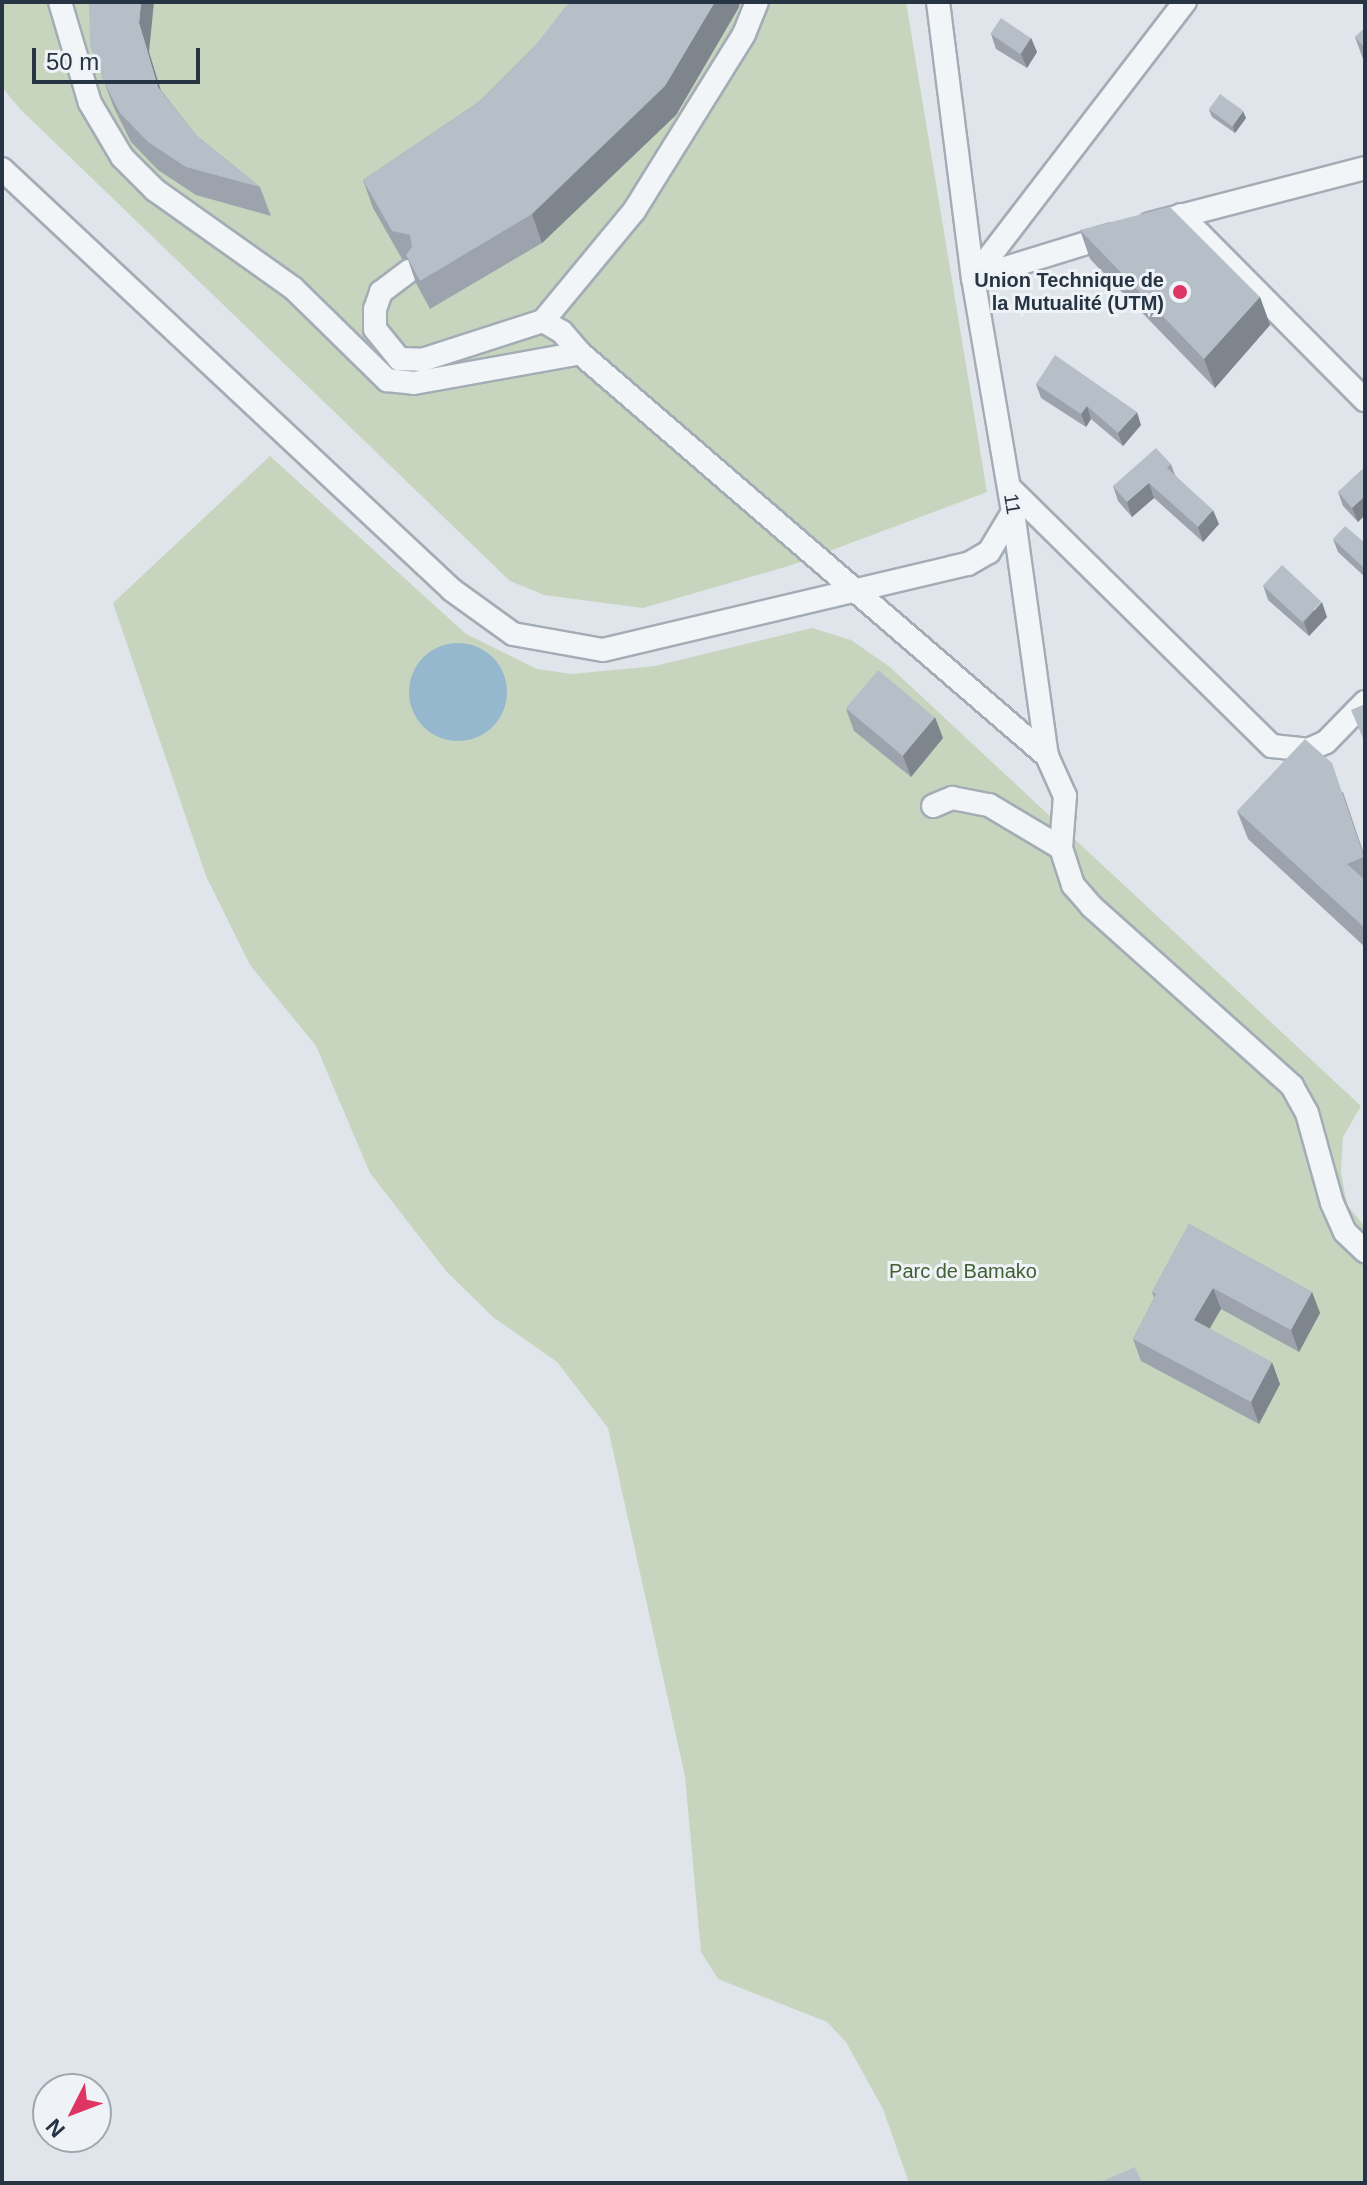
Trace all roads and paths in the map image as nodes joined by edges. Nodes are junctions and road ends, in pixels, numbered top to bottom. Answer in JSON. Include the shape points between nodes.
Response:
{"nodes":[{"id":1,"x":60,"y":2,"type":"edge"},
{"id":2,"x":757,"y":2,"type":"edge"},
{"id":3,"x":938,"y":2,"type":"edge"},
{"id":4,"x":1185,"y":2,"type":"edge"},
{"id":5,"x":1365,"y":168,"type":"edge"},
{"id":6,"x":2,"y":169,"type":"edge"},
{"id":7,"x":1181,"y":215,"type":"junction"},
{"id":8,"x":409,"y":271,"type":"edge"},
{"id":9,"x":973,"y":278,"type":"junction"},
{"id":10,"x":543,"y":321,"type":"junction"},
{"id":11,"x":580,"y":353,"type":"junction"},
{"id":12,"x":1365,"y":400,"type":"edge"},
{"id":13,"x":1009,"y":487,"type":"junction"},
{"id":14,"x":1013,"y":512,"type":"junction"},
{"id":15,"x":857,"y":591,"type":"junction"},
{"id":16,"x":1365,"y":702,"type":"edge"},
{"id":17,"x":1047,"y":756,"type":"junction"},
{"id":18,"x":933,"y":806,"type":"dead end"},
{"id":19,"x":1061,"y":848,"type":"junction"},
{"id":20,"x":1365,"y":1251,"type":"edge"}],
"edges":[{"from":1,"to":11,"type":"street","via":[[90,103],[122,157],[155,190],[293,288],[387,380],[414,383]]},
{"from":2,"to":10,"type":"street","via":[[744,34],[634,211]]},
{"from":3,"to":9,"type":"street","name":"11"},
{"from":4,"to":9,"type":"street"},
{"from":5,"to":7,"type":"street"},
{"from":6,"to":15,"type":"street","via":[[452,590],[513,634],[603,650]]},
{"from":7,"to":9,"type":"street"},
{"from":7,"to":12,"type":"street"},
{"from":8,"to":10,"type":"street","via":[[381,292],[375,309],[375,329],[399,359],[422,360]]},
{"from":9,"to":13,"type":"street","name":"11"},
{"from":10,"to":11,"type":"street","via":[[562,332]]},
{"from":11,"to":15,"type":"street"},
{"from":13,"to":14,"type":"street","name":"11"},
{"from":13,"to":16,"type":"street","via":[[1272,746],[1308,750],[1326,742]]},
{"from":14,"to":15,"type":"street","via":[[989,552],[968,564]]},
{"from":14,"to":17,"type":"street","name":"11"},
{"from":15,"to":17,"type":"street"},
{"from":17,"to":19,"type":"street","via":[[1065,796]]},
{"from":18,"to":19,"type":"street","via":[[952,798],[989,805]]},
{"from":19,"to":20,"type":"street","via":[[1073,885],[1091,906],[1292,1086],[1307,1113],[1332,1203],[1345,1232]]}]}
